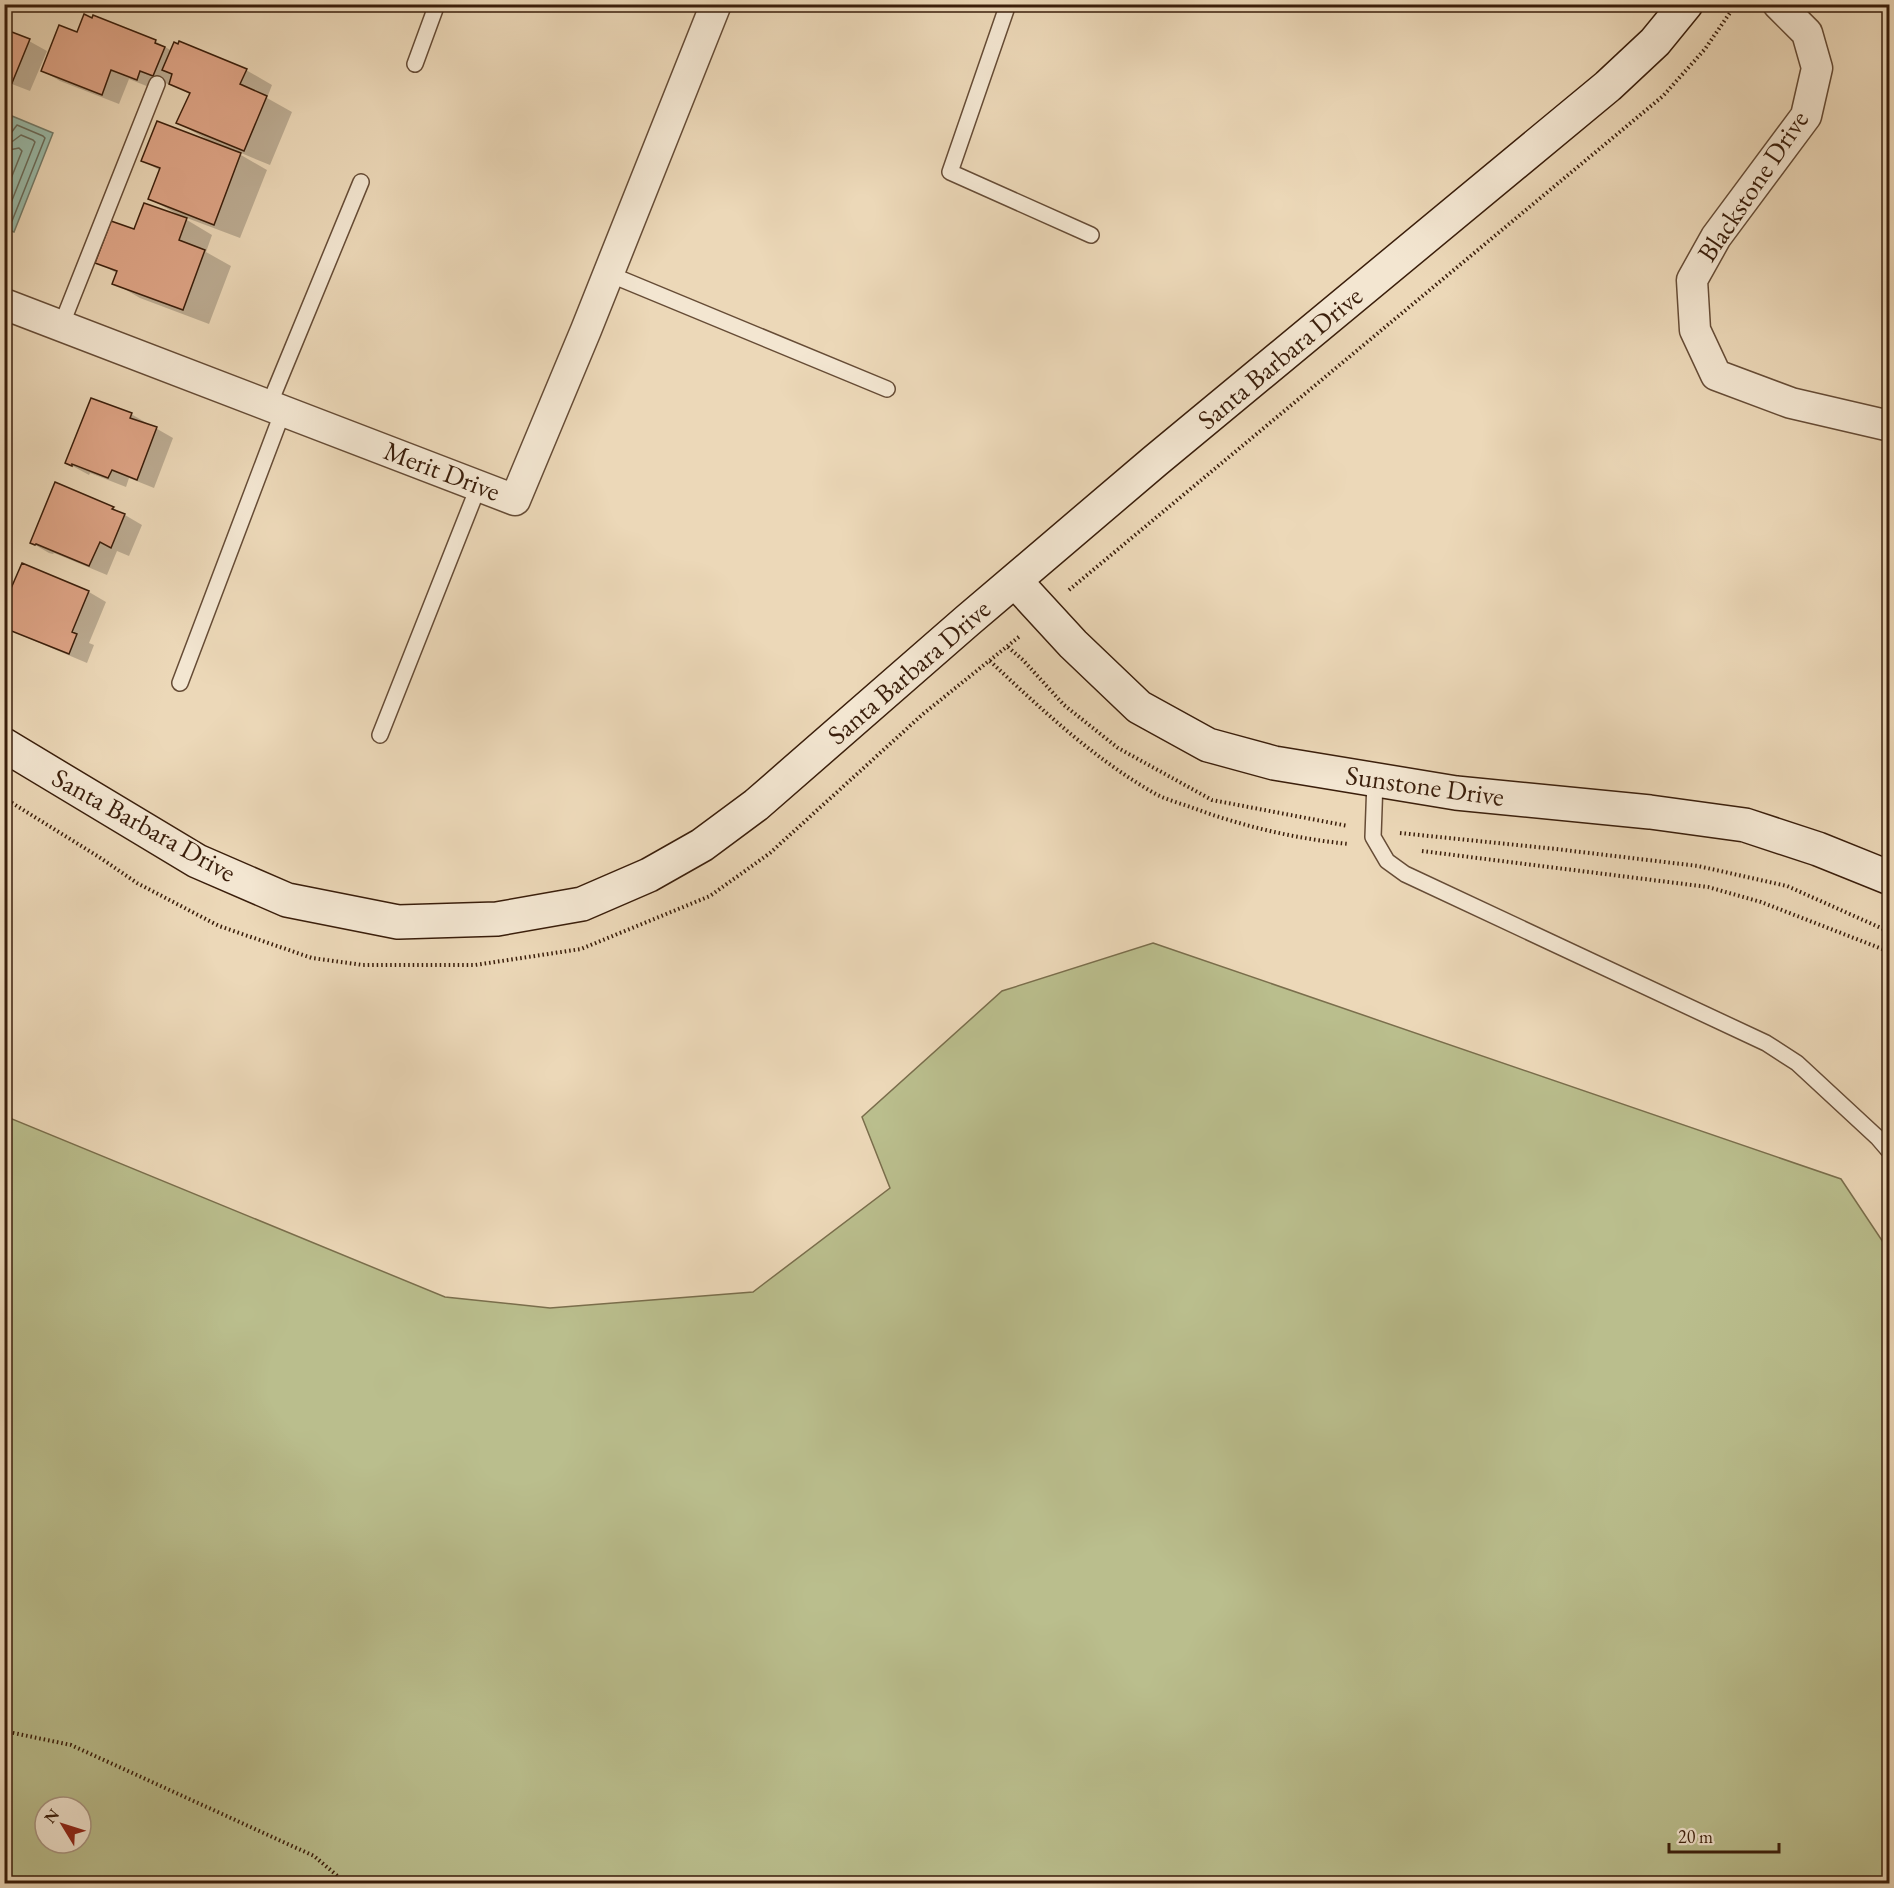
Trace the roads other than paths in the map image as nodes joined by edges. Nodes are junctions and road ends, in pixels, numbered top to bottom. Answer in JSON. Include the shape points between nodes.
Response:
{"nodes":[{"id":1,"x":437,"y":4,"type":"edge"},
{"id":2,"x":716,"y":4,"type":"edge"},
{"id":3,"x":1008,"y":4,"type":"edge"},
{"id":4,"x":1686,"y":4,"type":"edge"},
{"id":5,"x":1778,"y":4,"type":"edge"},
{"id":6,"x":415,"y":64,"type":"dead end"},
{"id":7,"x":157,"y":84,"type":"dead end"},
{"id":8,"x":361,"y":182,"type":"dead end"},
{"id":9,"x":1090,"y":235,"type":"dead end"},
{"id":10,"x":609,"y":274,"type":"junction"},
{"id":11,"x":4,"y":304,"type":"edge"},
{"id":12,"x":61,"y":326,"type":"junction"},
{"id":13,"x":887,"y":389,"type":"dead end"},
{"id":14,"x":276,"y":408,"type":"junction"},
{"id":15,"x":1890,"y":426,"type":"edge"},
{"id":16,"x":479,"y":485,"type":"junction"},
{"id":17,"x":1015,"y":581,"type":"junction"},
{"id":18,"x":180,"y":683,"type":"dead end"},
{"id":19,"x":380,"y":735,"type":"dead end"},
{"id":20,"x":4,"y":745,"type":"edge"},
{"id":21,"x":1375,"y":780,"type":"junction"},
{"id":22,"x":1890,"y":878,"type":"edge"},
{"id":23,"x":1890,"y":1152,"type":"edge"}],
"edges":[{"from":1,"to":6,"type":"lane"},
{"from":2,"to":10,"type":"street","name":"Merit Drive"},
{"from":3,"to":9,"type":"lane","via":[[950,172]]},
{"from":4,"to":17,"type":"street","name":"Santa Barbara Drive","via":[[1655,42],[1608,86]]},
{"from":5,"to":15,"type":"street","name":"Blackstone Drive","via":[[1807,33],[1817,68],[1806,117],[1716,237],[1692,280],[1695,330],[1716,375],[1791,403]]},
{"from":7,"to":12,"type":"lane"},
{"from":8,"to":14,"type":"lane"},
{"from":10,"to":13,"type":"lane"},
{"from":10,"to":16,"type":"street","name":"Merit Drive","via":[[515,500]]},
{"from":11,"to":12,"type":"street","name":"Merit Drive"},
{"from":12,"to":14,"type":"street","name":"Merit Drive"},
{"from":14,"to":16,"type":"street","name":"Merit Drive"},
{"from":14,"to":18,"type":"lane"},
{"from":16,"to":19,"type":"lane"},
{"from":17,"to":20,"type":"street","name":"Santa Barbara Drive","via":[[756,805],[702,845],[649,875],[582,904],[497,920],[398,922],[287,900],[197,861]]},
{"from":17,"to":21,"type":"street","name":"Sunstone Drive","via":[[1072,644],[1139,707],[1208,746],[1274,763]]},
{"from":21,"to":22,"type":"street","name":"Sunstone Drive","via":[[1456,793],[1745,825]]},
{"from":21,"to":23,"type":"lane","via":[[1373,837],[1387,861],[1405,874],[1766,1043],[1797,1063]]}]}
